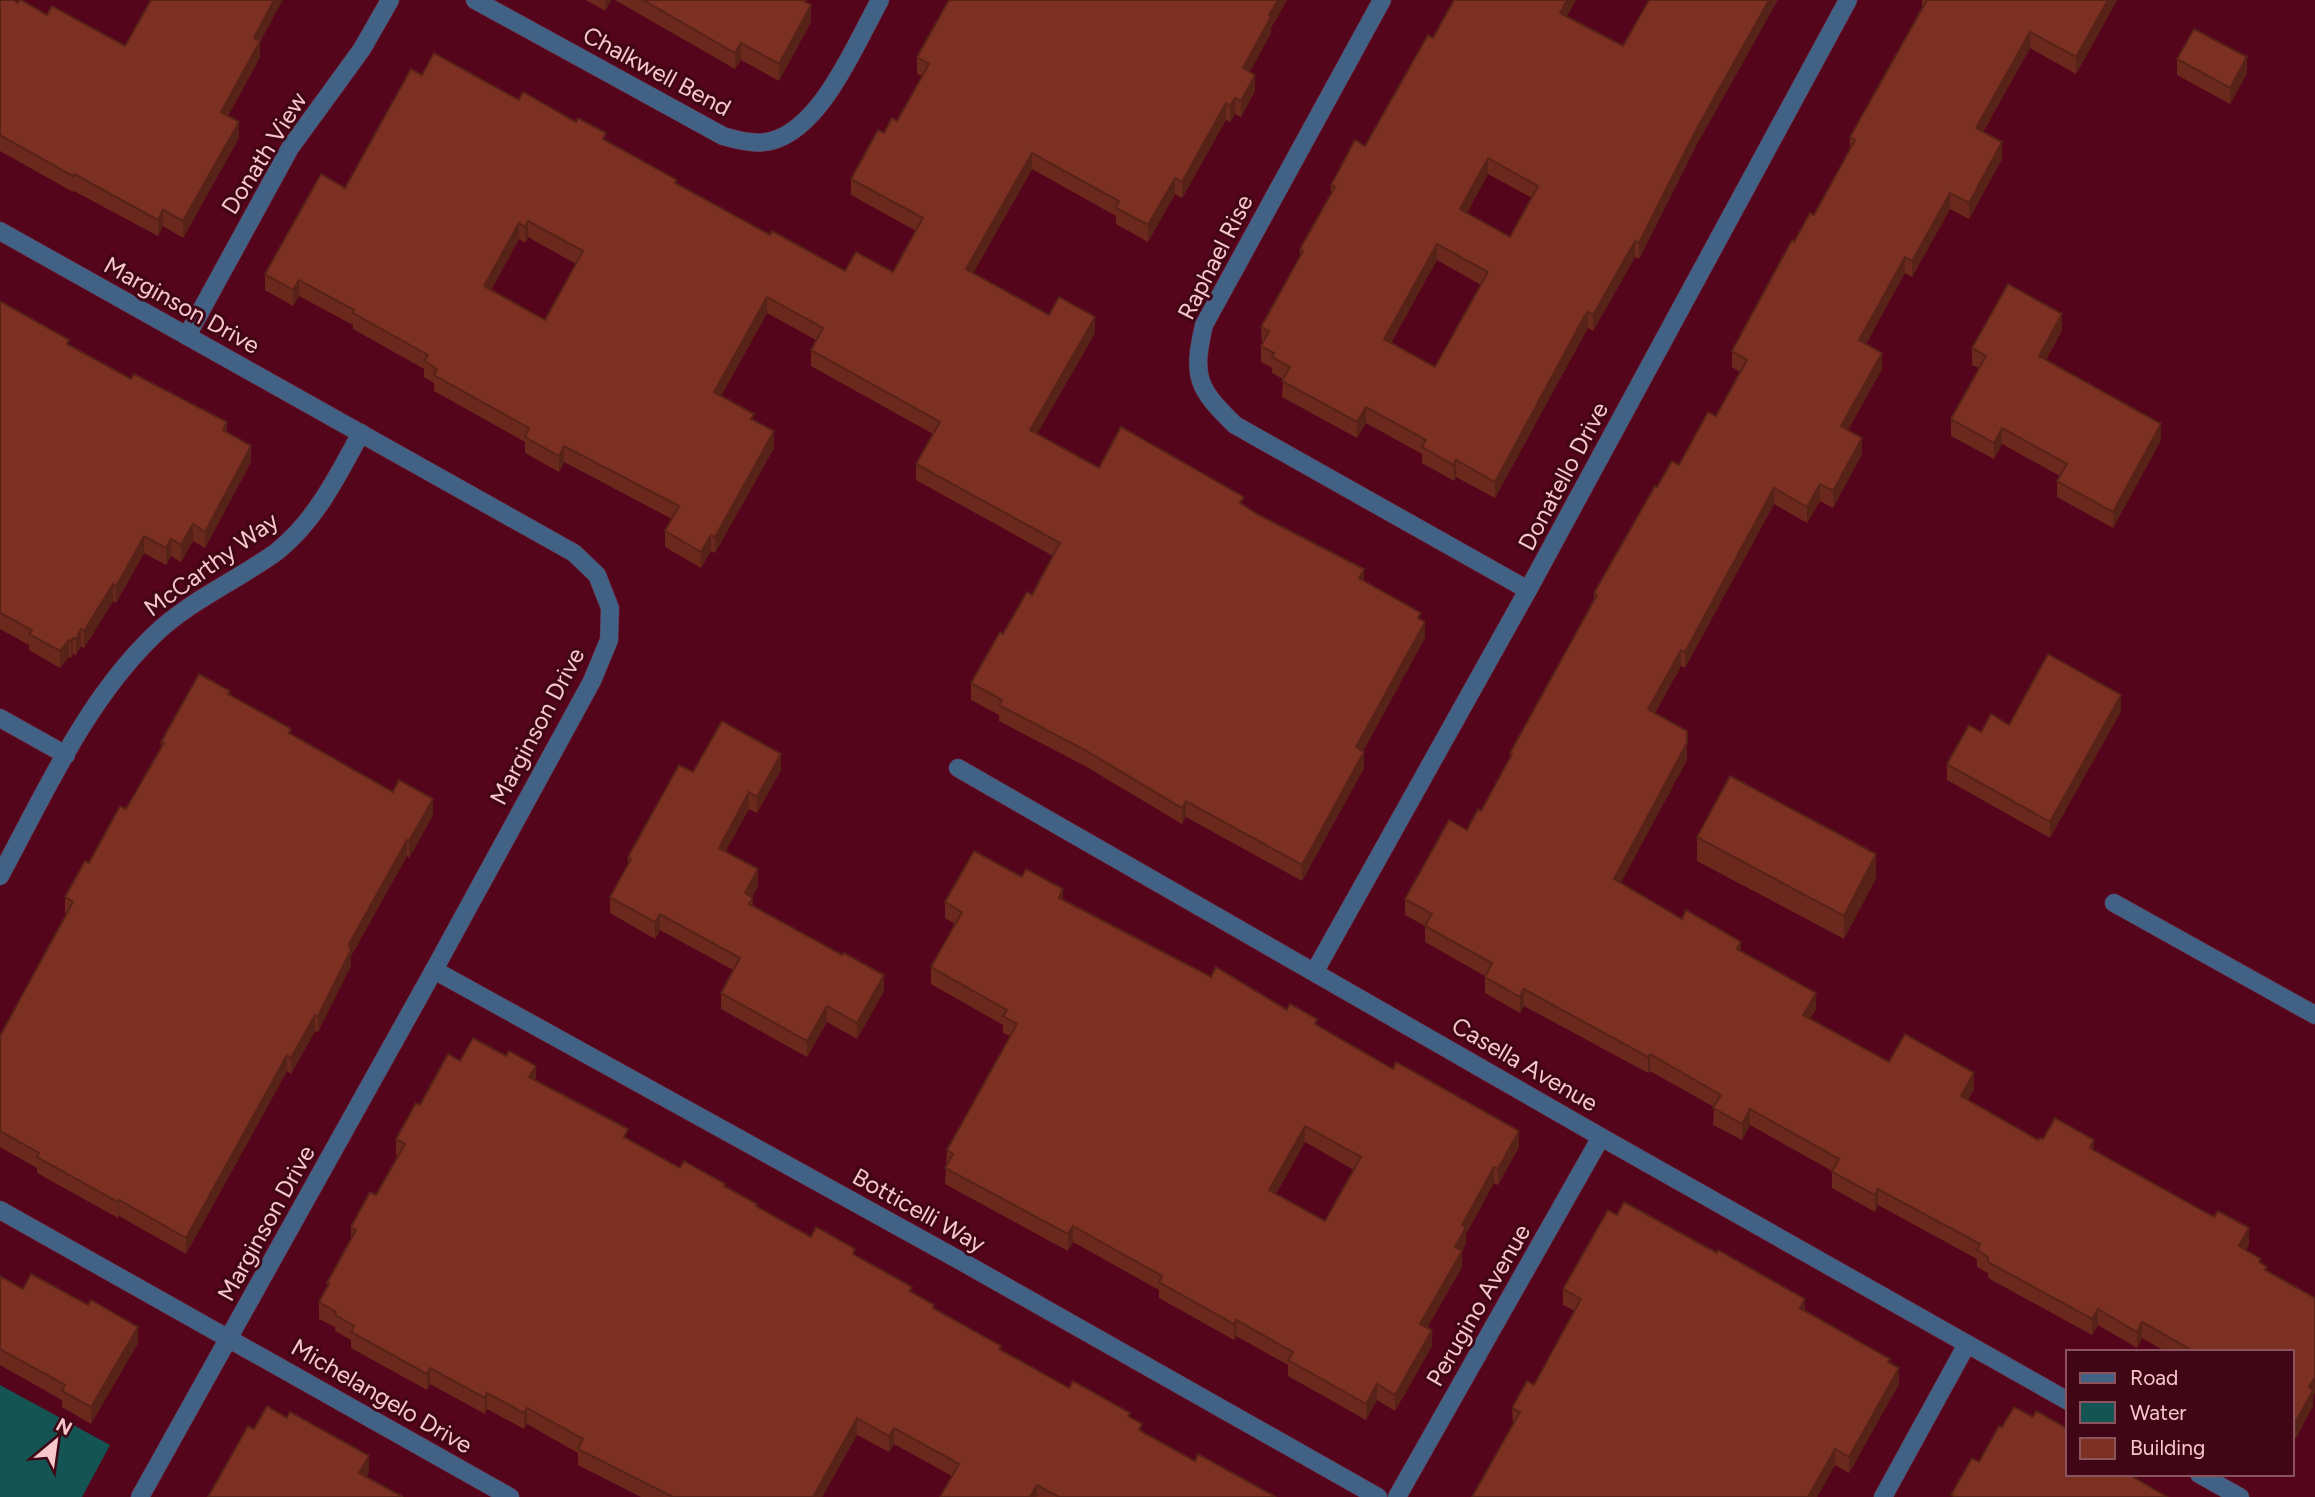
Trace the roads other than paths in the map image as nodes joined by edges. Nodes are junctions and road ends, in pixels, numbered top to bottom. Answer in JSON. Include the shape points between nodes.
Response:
{"nodes":[{"id":1,"x":390,"y":0,"type":"edge"},
{"id":2,"x":475,"y":0,"type":"edge"},
{"id":3,"x":880,"y":0,"type":"edge"},
{"id":4,"x":1382,"y":0,"type":"edge"},
{"id":5,"x":1848,"y":0,"type":"edge"},
{"id":6,"x":0,"y":231,"type":"edge"},
{"id":7,"x":187,"y":336,"type":"junction"},
{"id":8,"x":361,"y":433,"type":"junction"},
{"id":9,"x":1528,"y":590,"type":"junction"},
{"id":10,"x":0,"y":718,"type":"edge"},
{"id":11,"x":66,"y":755,"type":"junction"},
{"id":12,"x":958,"y":768,"type":"dead end"},
{"id":13,"x":0,"y":876,"type":"edge"},
{"id":14,"x":2115,"y":903,"type":"dead end"},
{"id":15,"x":434,"y":970,"type":"junction"},
{"id":16,"x":1314,"y":971,"type":"junction"},
{"id":17,"x":2315,"y":1016,"type":"edge"},
{"id":18,"x":1601,"y":1137,"type":"junction"},
{"id":19,"x":0,"y":1210,"type":"edge"},
{"id":20,"x":230,"y":1338,"type":"junction"},
{"id":21,"x":1967,"y":1344,"type":"junction"},
{"id":22,"x":2066,"y":1400,"type":"edge"},
{"id":23,"x":2203,"y":1476,"type":"edge"},
{"id":24,"x":140,"y":1497,"type":"edge"},
{"id":25,"x":510,"y":1497,"type":"edge"},
{"id":26,"x":1378,"y":1497,"type":"edge"},
{"id":27,"x":1397,"y":1497,"type":"edge"},
{"id":28,"x":1883,"y":1497,"type":"edge"},
{"id":29,"x":2240,"y":1497,"type":"edge"}],
"edges":[{"from":1,"to":7,"type":"street","name":"Donath View","via":[[362,49],[290,148]]},
{"from":2,"to":3,"type":"street","name":"Chalkwell Bend","via":[[723,136],[770,142],[791,132],[812,113]]},
{"from":4,"to":9,"type":"street","name":"Raphael Rise","via":[[1204,325],[1199,377],[1211,401],[1235,425]]},
{"from":5,"to":9,"type":"street","name":"Donatello Drive"},
{"from":6,"to":7,"type":"street","name":"Marginson Drive"},
{"from":7,"to":8,"type":"street","name":"Marginson Drive"},
{"from":8,"to":11,"type":"street","name":"McCarthy Way","via":[[302,529],[278,551],[155,634],[101,697]]},
{"from":8,"to":15,"type":"street","name":"Marginson Drive","via":[[574,553],[597,575],[610,608],[608,640],[592,681]]},
{"from":9,"to":16,"type":"street","name":"Donatello Drive"},
{"from":10,"to":11,"type":"street"},
{"from":11,"to":13,"type":"street","name":"McCarthy Way"},
{"from":12,"to":16,"type":"street","name":"Casella Avenue"},
{"from":14,"to":17,"type":"street"},
{"from":15,"to":20,"type":"street","name":"Marginson Drive"},
{"from":15,"to":26,"type":"street","name":"Botticelli Way"},
{"from":16,"to":18,"type":"street","name":"Casella Avenue"},
{"from":18,"to":21,"type":"street","name":"Casella Avenue"},
{"from":18,"to":27,"type":"street","name":"Perugino Avenue"},
{"from":19,"to":20,"type":"street","name":"Michelangelo Drive"},
{"from":20,"to":24,"type":"street","name":"Marginson Drive"},
{"from":20,"to":25,"type":"street","name":"Michelangelo Drive"},
{"from":21,"to":22,"type":"street","name":"Casella Avenue"},
{"from":21,"to":28,"type":"street"},
{"from":23,"to":29,"type":"street"}]}
